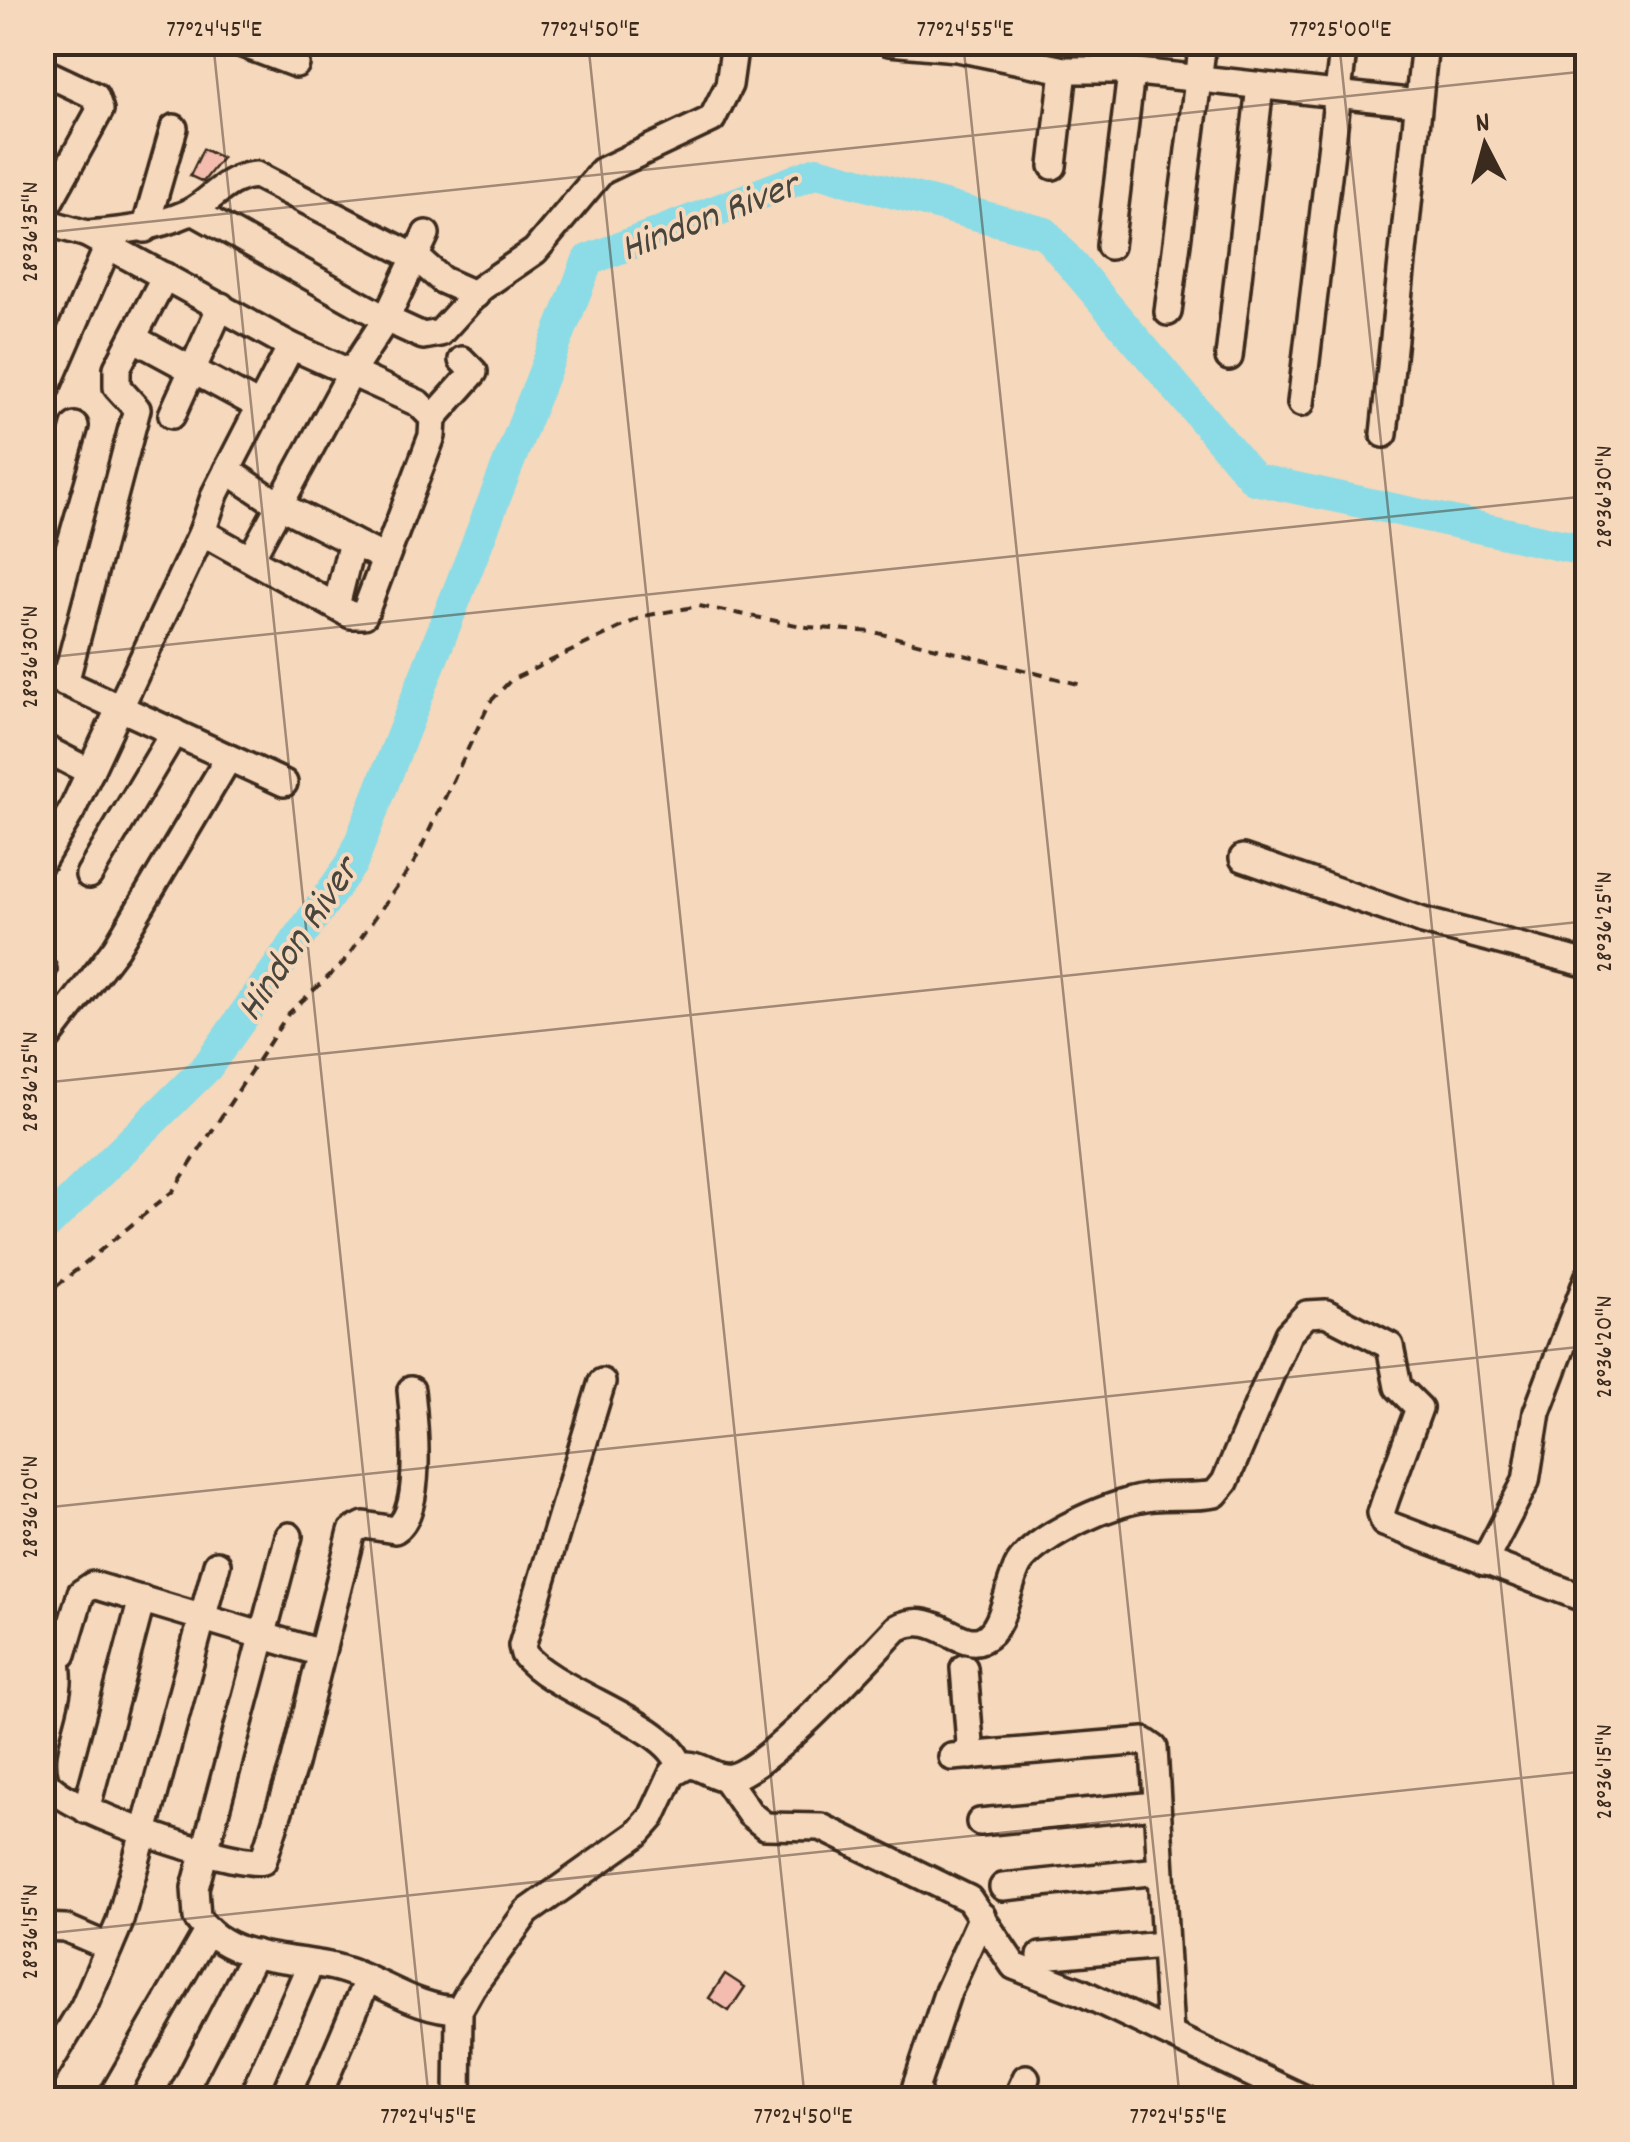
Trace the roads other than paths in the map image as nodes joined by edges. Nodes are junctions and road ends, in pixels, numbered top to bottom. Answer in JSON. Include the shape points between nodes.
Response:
{"nodes":[{"id":1,"x":237,"y":42,"type":"edge"},
{"id":2,"x":736,"y":42,"type":"edge"},
{"id":3,"x":889,"y":42,"type":"edge"},
{"id":4,"x":1123,"y":42,"type":"edge"},
{"id":5,"x":1203,"y":42,"type":"edge"},
{"id":6,"x":1344,"y":42,"type":"edge"},
{"id":7,"x":1425,"y":42,"type":"edge"},
{"id":8,"x":958,"y":45,"type":"edge"},
{"id":9,"x":1004,"y":48,"type":"edge"},
{"id":10,"x":296,"y":64,"type":"dead end"},
{"id":11,"x":1064,"y":70,"type":"junction"},
{"id":12,"x":42,"y":71,"type":"edge"},
{"id":13,"x":1125,"y":71,"type":"junction"},
{"id":14,"x":1198,"y":78,"type":"junction"},
{"id":15,"x":1260,"y":86,"type":"junction"},
{"id":16,"x":1338,"y":95,"type":"junction"},
{"id":17,"x":1417,"y":103,"type":"junction"},
{"id":18,"x":174,"y":128,"type":"dead end"},
{"id":19,"x":1053,"y":166,"type":"dead end"},
{"id":20,"x":193,"y":210,"type":"junction"},
{"id":21,"x":42,"y":218,"type":"edge"},
{"id":22,"x":145,"y":230,"type":"junction"},
{"id":23,"x":98,"y":240,"type":"junction"},
{"id":24,"x":422,"y":246,"type":"junction"},
{"id":25,"x":1110,"y":246,"type":"dead end"},
{"id":26,"x":165,"y":276,"type":"junction"},
{"id":27,"x":476,"y":295,"type":"junction"},
{"id":28,"x":220,"y":306,"type":"junction"},
{"id":29,"x":1168,"y":312,"type":"dead end"},
{"id":30,"x":386,"y":318,"type":"junction"},
{"id":31,"x":133,"y":338,"type":"junction"},
{"id":32,"x":291,"y":346,"type":"junction"},
{"id":33,"x":1229,"y":357,"type":"dead end"},
{"id":34,"x":462,"y":360,"type":"dead end"},
{"id":35,"x":192,"y":370,"type":"junction"},
{"id":36,"x":352,"y":371,"type":"junction"},
{"id":37,"x":42,"y":398,"type":"edge"},
{"id":38,"x":1302,"y":402,"type":"dead end"},
{"id":39,"x":260,"y":406,"type":"junction"},
{"id":40,"x":172,"y":415,"type":"dead end"},
{"id":41,"x":432,"y":418,"type":"junction"},
{"id":42,"x":76,"y":426,"type":"dead end"},
{"id":43,"x":1384,"y":434,"type":"dead end"},
{"id":44,"x":227,"y":470,"type":"junction"},
{"id":45,"x":281,"y":506,"type":"junction"},
{"id":46,"x":202,"y":532,"type":"junction"},
{"id":47,"x":42,"y":540,"type":"edge"},
{"id":48,"x":352,"y":542,"type":"junction"},
{"id":49,"x":382,"y":557,"type":"junction"},
{"id":50,"x":251,"y":558,"type":"junction"},
{"id":51,"x":336,"y":606,"type":"junction"},
{"id":52,"x":54,"y":678,"type":"edge"},
{"id":53,"x":121,"y":706,"type":"junction"},
{"id":54,"x":174,"y":732,"type":"junction"},
{"id":55,"x":42,"y":747,"type":"edge"},
{"id":56,"x":228,"y":759,"type":"junction"},
{"id":57,"x":90,"y":772,"type":"junction"},
{"id":58,"x":284,"y":783,"type":"dead end"},
{"id":59,"x":52,"y":822,"type":"edge"},
{"id":60,"x":1244,"y":858,"type":"dead end"},
{"id":61,"x":42,"y":861,"type":"edge"},
{"id":62,"x":90,"y":875,"type":"dead end"},
{"id":63,"x":1588,"y":964,"type":"edge"},
{"id":64,"x":42,"y":1044,"type":"edge"},
{"id":65,"x":1588,"y":1278,"type":"edge"},
{"id":66,"x":602,"y":1382,"type":"dead end"},
{"id":67,"x":411,"y":1390,"type":"dead end"},
{"id":68,"x":288,"y":1536,"type":"dead end"},
{"id":69,"x":1484,"y":1562,"type":"junction"},
{"id":70,"x":218,"y":1564,"type":"dead end"},
{"id":71,"x":142,"y":1600,"type":"junction"},
{"id":72,"x":1588,"y":1600,"type":"edge"},
{"id":73,"x":203,"y":1618,"type":"junction"},
{"id":74,"x":262,"y":1635,"type":"junction"},
{"id":75,"x":321,"y":1652,"type":"junction"},
{"id":76,"x":49,"y":1659,"type":"edge"},
{"id":77,"x":964,"y":1668,"type":"dead end"},
{"id":78,"x":680,"y":1768,"type":"junction"},
{"id":79,"x":725,"y":1778,"type":"junction"},
{"id":80,"x":1155,"y":1804,"type":"junction"},
{"id":81,"x":86,"y":1810,"type":"junction"},
{"id":82,"x":980,"y":1822,"type":"dead end"},
{"id":83,"x":144,"y":1830,"type":"junction"},
{"id":84,"x":207,"y":1850,"type":"junction"},
{"id":85,"x":1160,"y":1871,"type":"junction"},
{"id":86,"x":1004,"y":1887,"type":"dead end"},
{"id":87,"x":982,"y":1916,"type":"junction"},
{"id":88,"x":42,"y":1927,"type":"edge"},
{"id":89,"x":208,"y":1930,"type":"junction"},
{"id":90,"x":1162,"y":1945,"type":"junction"},
{"id":91,"x":109,"y":1947,"type":"junction"},
{"id":92,"x":255,"y":1953,"type":"junction"},
{"id":93,"x":1041,"y":1956,"type":"dead end"},
{"id":94,"x":310,"y":1965,"type":"junction"},
{"id":95,"x":366,"y":1980,"type":"junction"},
{"id":96,"x":459,"y":2010,"type":"junction"},
{"id":97,"x":1170,"y":2034,"type":"junction"},
{"id":98,"x":42,"y":2075,"type":"edge"},
{"id":99,"x":110,"y":2100,"type":"edge"},
{"id":100,"x":179,"y":2100,"type":"edge"},
{"id":101,"x":251,"y":2100,"type":"edge"},
{"id":102,"x":316,"y":2100,"type":"edge"},
{"id":103,"x":458,"y":2100,"type":"edge"},
{"id":104,"x":920,"y":2100,"type":"edge"},
{"id":105,"x":1308,"y":2100,"type":"edge"}],
"edges":[{"from":1,"to":10,"type":"street"},
{"from":2,"to":27,"type":"street","via":[[729,86],[712,119],[602,171],[546,240]]},
{"from":3,"to":8,"type":"street"},
{"from":4,"to":13,"type":"street"},
{"from":5,"to":14,"type":"street"},
{"from":6,"to":16,"type":"street"},
{"from":7,"to":17,"type":"street"},
{"from":8,"to":9,"type":"street"},
{"from":9,"to":11,"type":"street"},
{"from":11,"to":13,"type":"street"},
{"from":11,"to":19,"type":"street"},
{"from":12,"to":21,"type":"street","via":[[95,96],[100,110]]},
{"from":13,"to":14,"type":"street"},
{"from":13,"to":25,"type":"street"},
{"from":14,"to":15,"type":"street"},
{"from":14,"to":29,"type":"street"},
{"from":15,"to":16,"type":"street"},
{"from":15,"to":33,"type":"street"},
{"from":16,"to":17,"type":"street"},
{"from":16,"to":38,"type":"street"},
{"from":17,"to":43,"type":"street"},
{"from":18,"to":22,"type":"street"},
{"from":20,"to":22,"type":"street"},
{"from":20,"to":24,"type":"street","via":[[225,182],[256,174]]},
{"from":20,"to":30,"type":"street"},
{"from":21,"to":23,"type":"street"},
{"from":22,"to":23,"type":"street"},
{"from":23,"to":26,"type":"street"},
{"from":23,"to":37,"type":"street"},
{"from":24,"to":27,"type":"street","via":[[442,280]]},
{"from":24,"to":30,"type":"street"},
{"from":26,"to":28,"type":"street"},
{"from":26,"to":31,"type":"street"},
{"from":27,"to":30,"type":"street","via":[[432,336]]},
{"from":28,"to":32,"type":"street"},
{"from":28,"to":35,"type":"street"},
{"from":30,"to":36,"type":"street"},
{"from":31,"to":35,"type":"street"},
{"from":31,"to":52,"type":"street","via":[[115,382],[137,409]]},
{"from":32,"to":36,"type":"street"},
{"from":32,"to":39,"type":"street"},
{"from":34,"to":41,"type":"street","via":[[474,372]]},
{"from":35,"to":39,"type":"street"},
{"from":35,"to":40,"type":"street"},
{"from":36,"to":41,"type":"street","via":[[418,403]]},
{"from":36,"to":45,"type":"street"},
{"from":39,"to":44,"type":"street"},
{"from":41,"to":49,"type":"street","via":[[432,436]]},
{"from":42,"to":47,"type":"street"},
{"from":44,"to":45,"type":"street"},
{"from":44,"to":46,"type":"street"},
{"from":45,"to":48,"type":"street"},
{"from":45,"to":50,"type":"street"},
{"from":46,"to":50,"type":"street"},
{"from":46,"to":53,"type":"street"},
{"from":48,"to":49,"type":"street"},
{"from":48,"to":51,"type":"street"},
{"from":49,"to":51,"type":"street","via":[[364,615]]},
{"from":50,"to":51,"type":"street"},
{"from":52,"to":53,"type":"street"},
{"from":53,"to":54,"type":"street"},
{"from":53,"to":57,"type":"street"},
{"from":54,"to":56,"type":"street"},
{"from":54,"to":62,"type":"street"},
{"from":55,"to":57,"type":"street"},
{"from":56,"to":58,"type":"street"},
{"from":56,"to":64,"type":"street","via":[[116,948]]},
{"from":57,"to":59,"type":"street"},
{"from":59,"to":61,"type":"street"},
{"from":60,"to":63,"type":"street","via":[[1423,921]]},
{"from":65,"to":69,"type":"street","via":[[1537,1412],[1526,1481]]},
{"from":66,"to":78,"type":"street","via":[[522,1646],[564,1685],[669,1746]]},
{"from":67,"to":75,"type":"street","via":[[417,1450],[405,1521],[396,1530],[364,1525],[352,1531]]},
{"from":68,"to":74,"type":"street"},
{"from":69,"to":72,"type":"street"},
{"from":69,"to":79,"type":"street","via":[[1384,1523],[1386,1498],[1419,1408],[1398,1386],[1390,1346],[1326,1314],[1307,1314],[1288,1334],[1215,1494],[1134,1500],[1047,1536],[1017,1567],[986,1639],[973,1641],[912,1620],[809,1719],[743,1773]]},
{"from":70,"to":73,"type":"street"},
{"from":71,"to":73,"type":"street"},
{"from":71,"to":76,"type":"street","via":[[86,1586],[63,1654]]},
{"from":71,"to":81,"type":"street"},
{"from":73,"to":74,"type":"street"},
{"from":73,"to":83,"type":"street"},
{"from":74,"to":75,"type":"street"},
{"from":74,"to":84,"type":"street"},
{"from":75,"to":84,"type":"street","via":[[263,1861]]},
{"from":76,"to":81,"type":"street","via":[[60,1677],[46,1784]]},
{"from":77,"to":80,"type":"street","via":[[962,1757],[1144,1741],[1154,1748]]},
{"from":78,"to":79,"type":"street","via":[[696,1765]]},
{"from":78,"to":96,"type":"street","via":[[637,1834],[527,1912]]},
{"from":79,"to":87,"type":"street","via":[[765,1826],[821,1828],[961,1895]]},
{"from":80,"to":82,"type":"street"},
{"from":80,"to":85,"type":"street"},
{"from":81,"to":83,"type":"street"},
{"from":83,"to":84,"type":"street"},
{"from":83,"to":91,"type":"street"},
{"from":84,"to":89,"type":"street","via":[[194,1906]]},
{"from":85,"to":86,"type":"street"},
{"from":85,"to":90,"type":"street"},
{"from":87,"to":97,"type":"street","via":[[1014,1966]]},
{"from":87,"to":104,"type":"street","via":[[947,1994],[916,2086]]},
{"from":88,"to":91,"type":"street","via":[[65,1928]]},
{"from":89,"to":92,"type":"street"},
{"from":89,"to":99,"type":"street"},
{"from":90,"to":93,"type":"street"},
{"from":90,"to":97,"type":"street"},
{"from":91,"to":98,"type":"street","via":[[84,2006]]},
{"from":92,"to":94,"type":"street"},
{"from":92,"to":100,"type":"street"},
{"from":94,"to":95,"type":"street"},
{"from":94,"to":101,"type":"street"},
{"from":95,"to":96,"type":"street","via":[[427,2006]]},
{"from":95,"to":102,"type":"street"},
{"from":96,"to":103,"type":"street"},
{"from":97,"to":105,"type":"street"}]}
